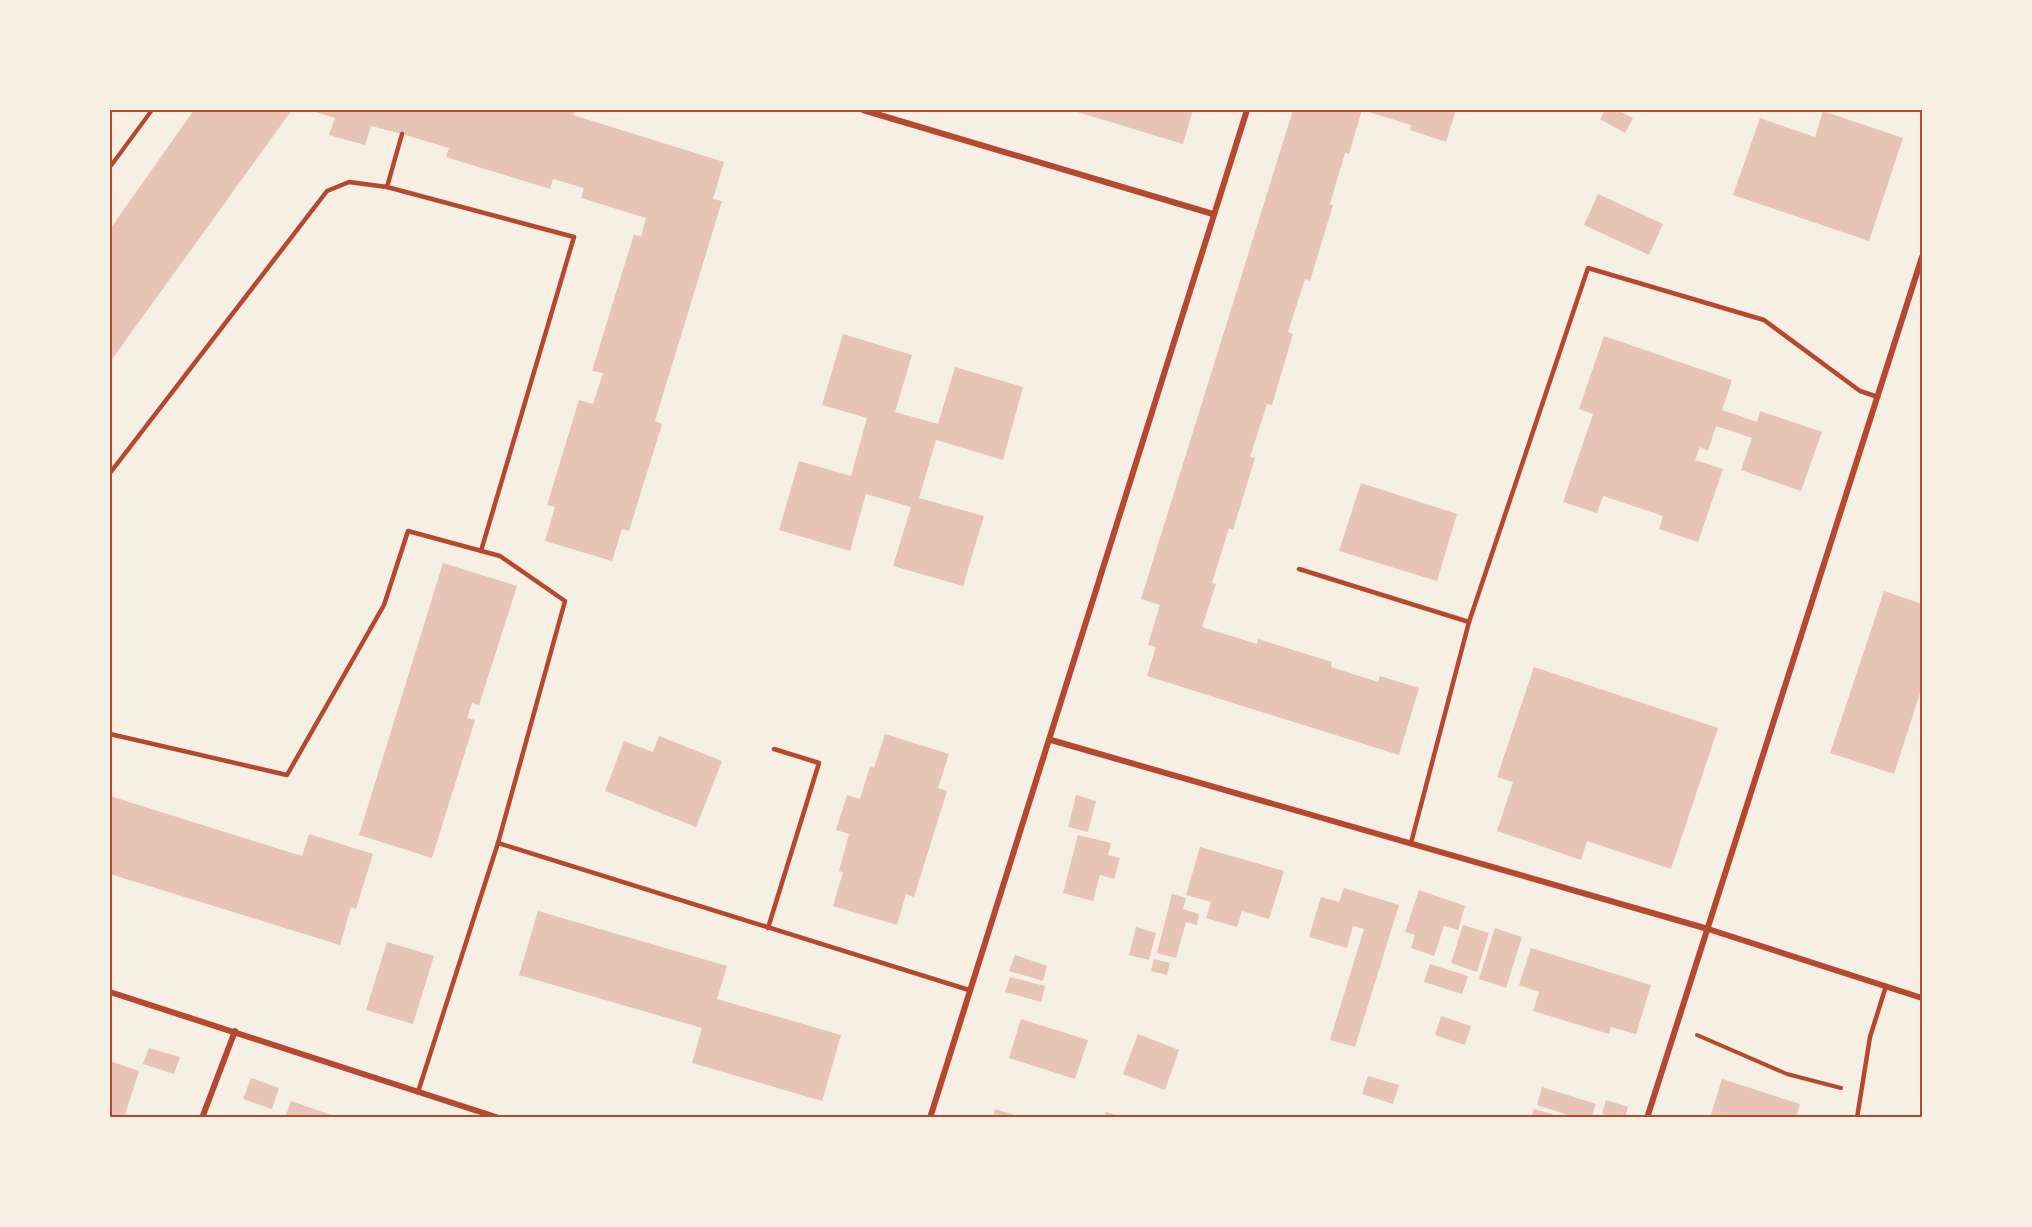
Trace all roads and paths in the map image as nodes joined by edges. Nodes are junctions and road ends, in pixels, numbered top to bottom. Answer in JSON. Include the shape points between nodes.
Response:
{"nodes":[{"id":1,"x":152,"y":110,"type":"edge"},
{"id":2,"x":863,"y":110,"type":"edge"},
{"id":3,"x":1247,"y":110,"type":"edge"},
{"id":4,"x":402,"y":134,"type":"dead end"},
{"id":5,"x":110,"y":167,"type":"edge"},
{"id":6,"x":387,"y":187,"type":"junction"},
{"id":7,"x":1213,"y":214,"type":"junction"},
{"id":8,"x":1923,"y":257,"type":"edge"},
{"id":9,"x":1878,"y":397,"type":"junction"},
{"id":10,"x":110,"y":472,"type":"edge"},
{"id":11,"x":481,"y":550,"type":"junction"},
{"id":12,"x":1299,"y":569,"type":"dead end"},
{"id":13,"x":1469,"y":622,"type":"junction"},
{"id":14,"x":110,"y":734,"type":"edge"},
{"id":15,"x":1051,"y":740,"type":"junction"},
{"id":16,"x":774,"y":749,"type":"dead end"},
{"id":17,"x":498,"y":843,"type":"junction"},
{"id":18,"x":1411,"y":843,"type":"junction"},
{"id":19,"x":768,"y":928,"type":"junction"},
{"id":20,"x":1708,"y":929,"type":"junction"},
{"id":21,"x":1886,"y":986,"type":"junction"},
{"id":22,"x":969,"y":990,"type":"junction"},
{"id":23,"x":110,"y":992,"type":"edge"},
{"id":24,"x":1923,"y":998,"type":"edge"},
{"id":25,"x":1676,"y":1026,"type":"junction"},
{"id":26,"x":235,"y":1031,"type":"junction"},
{"id":27,"x":418,"y":1092,"type":"junction"},
{"id":28,"x":1862,"y":1093,"type":"junction"},
{"id":29,"x":202,"y":1118,"type":"edge"},
{"id":30,"x":500,"y":1118,"type":"edge"},
{"id":31,"x":930,"y":1118,"type":"edge"},
{"id":32,"x":1647,"y":1118,"type":"edge"},
{"id":33,"x":1857,"y":1118,"type":"edge"}],
"edges":[{"from":1,"to":5,"type":"path"},
{"from":2,"to":7,"type":"street"},
{"from":3,"to":7,"type":"street"},
{"from":4,"to":6,"type":"lane"},
{"from":6,"to":10,"type":"lane","via":[[349,182],[327,191]]},
{"from":6,"to":11,"type":"lane","via":[[574,237]]},
{"from":7,"to":15,"type":"street"},
{"from":8,"to":9,"type":"street"},
{"from":9,"to":13,"type":"lane","via":[[1860,392],[1764,320],[1588,268]]},
{"from":9,"to":20,"type":"street"},
{"from":11,"to":14,"type":"lane","via":[[408,531],[384,605],[287,775]]},
{"from":11,"to":17,"type":"lane","via":[[500,556],[565,601]]},
{"from":12,"to":13,"type":"lane"},
{"from":13,"to":18,"type":"lane"},
{"from":15,"to":18,"type":"street"},
{"from":15,"to":22,"type":"street"},
{"from":16,"to":19,"type":"lane","via":[[819,763]]},
{"from":17,"to":19,"type":"lane"},
{"from":17,"to":27,"type":"lane"},
{"from":18,"to":20,"type":"street"},
{"from":19,"to":22,"type":"lane"},
{"from":20,"to":21,"type":"street"},
{"from":20,"to":25,"type":"street"},
{"from":21,"to":24,"type":"street"},
{"from":21,"to":28,"type":"lane","via":[[1870,1037]]},
{"from":22,"to":31,"type":"street"},
{"from":23,"to":26,"type":"street"},
{"from":25,"to":28,"type":"path","via":[[1787,1074]]},
{"from":25,"to":32,"type":"street"},
{"from":26,"to":27,"type":"street"},
{"from":26,"to":29,"type":"street"},
{"from":27,"to":30,"type":"street"},
{"from":28,"to":33,"type":"lane"}]}
